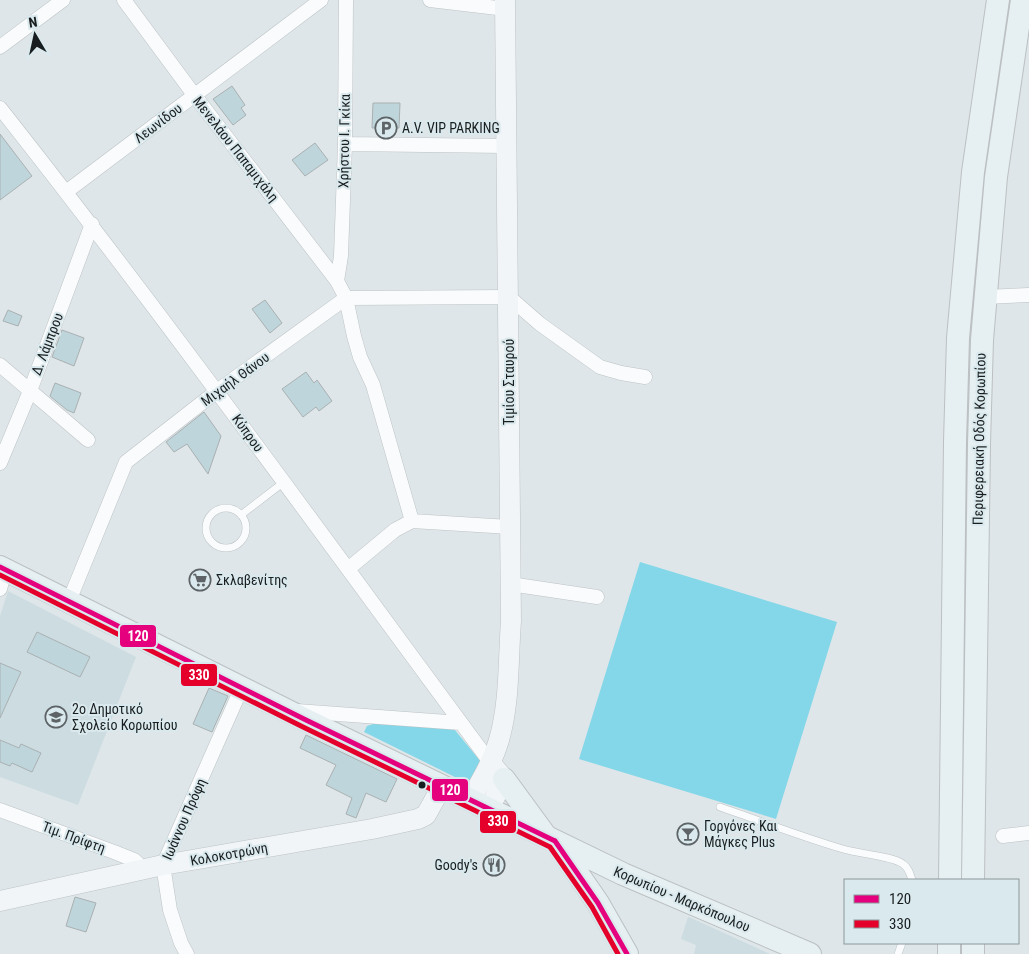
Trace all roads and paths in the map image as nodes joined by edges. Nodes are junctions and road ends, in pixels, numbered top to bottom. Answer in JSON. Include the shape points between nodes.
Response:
{"nodes":[{"id":1,"x":63,"y":0,"type":"edge"},
{"id":2,"x":124,"y":0,"type":"edge"},
{"id":3,"x":322,"y":0,"type":"edge"},
{"id":4,"x":346,"y":0,"type":"edge"},
{"id":5,"x":430,"y":0,"type":"edge"},
{"id":6,"x":998,"y":0,"type":"edge"},
{"id":7,"x":1022,"y":0,"type":"edge"},
{"id":8,"x":505,"y":4,"type":"edge"},
{"id":9,"x":0,"y":47,"type":"edge"},
{"id":10,"x":195,"y":96,"type":"junction"},
{"id":11,"x":0,"y":108,"type":"edge"},
{"id":12,"x":345,"y":144,"type":"junction"},
{"id":13,"x":506,"y":146,"type":"junction"},
{"id":14,"x":66,"y":192,"type":"junction"},
{"id":15,"x":92,"y":224,"type":"junction"},
{"id":16,"x":337,"y":281,"type":"junction"},
{"id":17,"x":1029,"y":295,"type":"edge"},
{"id":18,"x":509,"y":297,"type":"junction"},
{"id":19,"x":985,"y":297,"type":"junction"},
{"id":20,"x":346,"y":298,"type":"junction"},
{"id":21,"x":0,"y":365,"type":"edge"},
{"id":22,"x":645,"y":377,"type":"dead end"},
{"id":23,"x":30,"y":391,"type":"junction"},
{"id":24,"x":217,"y":391,"type":"junction"},
{"id":25,"x":88,"y":440,"type":"dead end"},
{"id":26,"x":0,"y":464,"type":"edge"},
{"id":27,"x":284,"y":482,"type":"junction"},
{"id":28,"x":241,"y":515,"type":"junction"},
{"id":29,"x":412,"y":521,"type":"junction"},
{"id":30,"x":510,"y":527,"type":"junction"},
{"id":31,"x":348,"y":569,"type":"junction"},
{"id":32,"x":2,"y":575,"type":"edge"},
{"id":33,"x":510,"y":584,"type":"junction"},
{"id":34,"x":597,"y":597,"type":"dead end"},
{"id":35,"x":69,"y":601,"type":"junction"},
{"id":36,"x":242,"y":687,"type":"junction"},
{"id":37,"x":296,"y":715,"type":"junction"},
{"id":38,"x":461,"y":723,"type":"junction"},
{"id":39,"x":497,"y":770,"type":"junction"},
{"id":40,"x":442,"y":786,"type":"junction"},
{"id":41,"x":480,"y":804,"type":"junction"},
{"id":42,"x":720,"y":807,"type":"dead end"},
{"id":43,"x":0,"y":810,"type":"edge"},
{"id":44,"x":1029,"y":833,"type":"edge"},
{"id":45,"x":1003,"y":836,"type":"dead end"},
{"id":46,"x":551,"y":839,"type":"junction"},
{"id":47,"x":154,"y":867,"type":"junction"},
{"id":48,"x":912,"y":879,"type":"edge"},
{"id":49,"x":950,"y":879,"type":"edge"},
{"id":50,"x":973,"y":879,"type":"edge"},
{"id":51,"x":0,"y":901,"type":"edge"},
{"id":52,"x":187,"y":954,"type":"edge"},
{"id":53,"x":627,"y":954,"type":"edge"},
{"id":54,"x":810,"y":954,"type":"edge"}],
"edges":[{"from":1,"to":9,"type":"street"},
{"from":2,"to":10,"type":"street","name":"Μενελάου Παπαμιχάλη"},
{"from":3,"to":10,"type":"street","name":"Λεωνίδου"},
{"from":4,"to":12,"type":"street","name":"Χρήστου Ι. Γκίκα"},
{"from":5,"to":8,"type":"street"},
{"from":6,"to":49,"type":"main road","name":"Περιφερειακή Οδός Κορωπίου","via":[[973,172],[958,338]]},
{"from":7,"to":19,"type":"main road","name":"Περιφερειακή Οδός Κορωπίου","via":[[996,177]]},
{"from":8,"to":13,"type":"street","name":"Τιμίου Σταυρού"},
{"from":10,"to":14,"type":"street","name":"Λεωνίδου"},
{"from":10,"to":16,"type":"street","name":"Μενελάου Παπαμιχάλη"},
{"from":11,"to":14,"type":"street","name":"Κύπρου"},
{"from":12,"to":13,"type":"street"},
{"from":12,"to":16,"type":"street","name":"Χρήστου Ι. Γκίκα","via":[[341,256]]},
{"from":13,"to":18,"type":"street","name":"Τιμίου Σταυρού"},
{"from":14,"to":15,"type":"street","name":"Κύπρου"},
{"from":15,"to":23,"type":"street","name":"Δ. Λάμπρου"},
{"from":15,"to":24,"type":"street","name":"Κύπρου"},
{"from":16,"to":20,"type":"street","name":"Μενελάου Παπαμιχάλη"},
{"from":17,"to":19,"type":"street"},
{"from":18,"to":20,"type":"street"},
{"from":18,"to":22,"type":"street","via":[[600,367]]},
{"from":18,"to":30,"type":"street","name":"Τιμίου Σταυρού"},
{"from":19,"to":50,"type":"main road","name":"Περιφερειακή Οδός Κορωπίου","via":[[979,444]]},
{"from":20,"to":24,"type":"street","name":"Μιχαήλ Θάνου"},
{"from":20,"to":29,"type":"street","name":"Μενελάου Παπαμιχάλη","via":[[360,357],[373,385]]},
{"from":21,"to":23,"type":"street"},
{"from":23,"to":25,"type":"street"},
{"from":23,"to":26,"type":"street","name":"Δ. Λάμπρου"},
{"from":24,"to":27,"type":"street","name":"Κύπρου"},
{"from":24,"to":35,"type":"street","name":"Μιχαήλ Θάνου","via":[[126,462]]},
{"from":27,"to":28,"type":"lane"},
{"from":27,"to":31,"type":"street","name":"Κύπρου"},
{"from":28,"to":28,"type":"lane","via":[[246,532],[240,543],[222,548],[211,542],[206,529],[210,516],[222,508],[236,510]]},
{"from":29,"to":30,"type":"street"},
{"from":29,"to":31,"type":"street","via":[[395,530]]},
{"from":30,"to":33,"type":"street","name":"Τιμίου Σταυρού"},
{"from":31,"to":38,"type":"street","name":"Κύπρου"},
{"from":32,"to":35,"type":"main road","name":"Κορωπίου - Μαρκόπουλου"},
{"from":33,"to":34,"type":"street"},
{"from":33,"to":39,"type":"street","name":"Τιμίου Σταυρού","via":[[511,621]]},
{"from":35,"to":36,"type":"main road","name":"Κορωπίου - Μαρκόπουλου"},
{"from":36,"to":37,"type":"main road","name":"Κορωπίου - Μαρκόπουλου"},
{"from":36,"to":47,"type":"street","name":"Ιωάννου Πρόφη"},
{"from":37,"to":38,"type":"street"},
{"from":37,"to":40,"type":"main road","name":"Κορωπίου - Μαρκόπουλου"},
{"from":38,"to":39,"type":"street","name":"Κύπρου"},
{"from":39,"to":41,"type":"street","name":"Τιμίου Σταυρού"},
{"from":39,"to":46,"type":"main road"},
{"from":40,"to":41,"type":"main road","name":"Κορωπίου - Μαρκόπουλου"},
{"from":40,"to":47,"type":"street","name":"Κολοκοτρώνη","via":[[426,815],[418,819]]},
{"from":41,"to":46,"type":"main road","name":"Κορωπίου - Μαρκόπουλου"},
{"from":42,"to":48,"type":"lane","via":[[859,854],[896,861],[910,872]]},
{"from":43,"to":47,"type":"street","name":"Τιμ. Πρίφτη"},
{"from":44,"to":45,"type":"street"},
{"from":46,"to":53,"type":"main road","via":[[598,903]]},
{"from":46,"to":54,"type":"main road","name":"Κορωπίου - Μαρκόπουλου","via":[[623,874]]},
{"from":47,"to":51,"type":"street","name":"Κολοκοτρώνη"},
{"from":47,"to":52,"type":"street","name":"Ιωάννου Πρόφη"}]}
